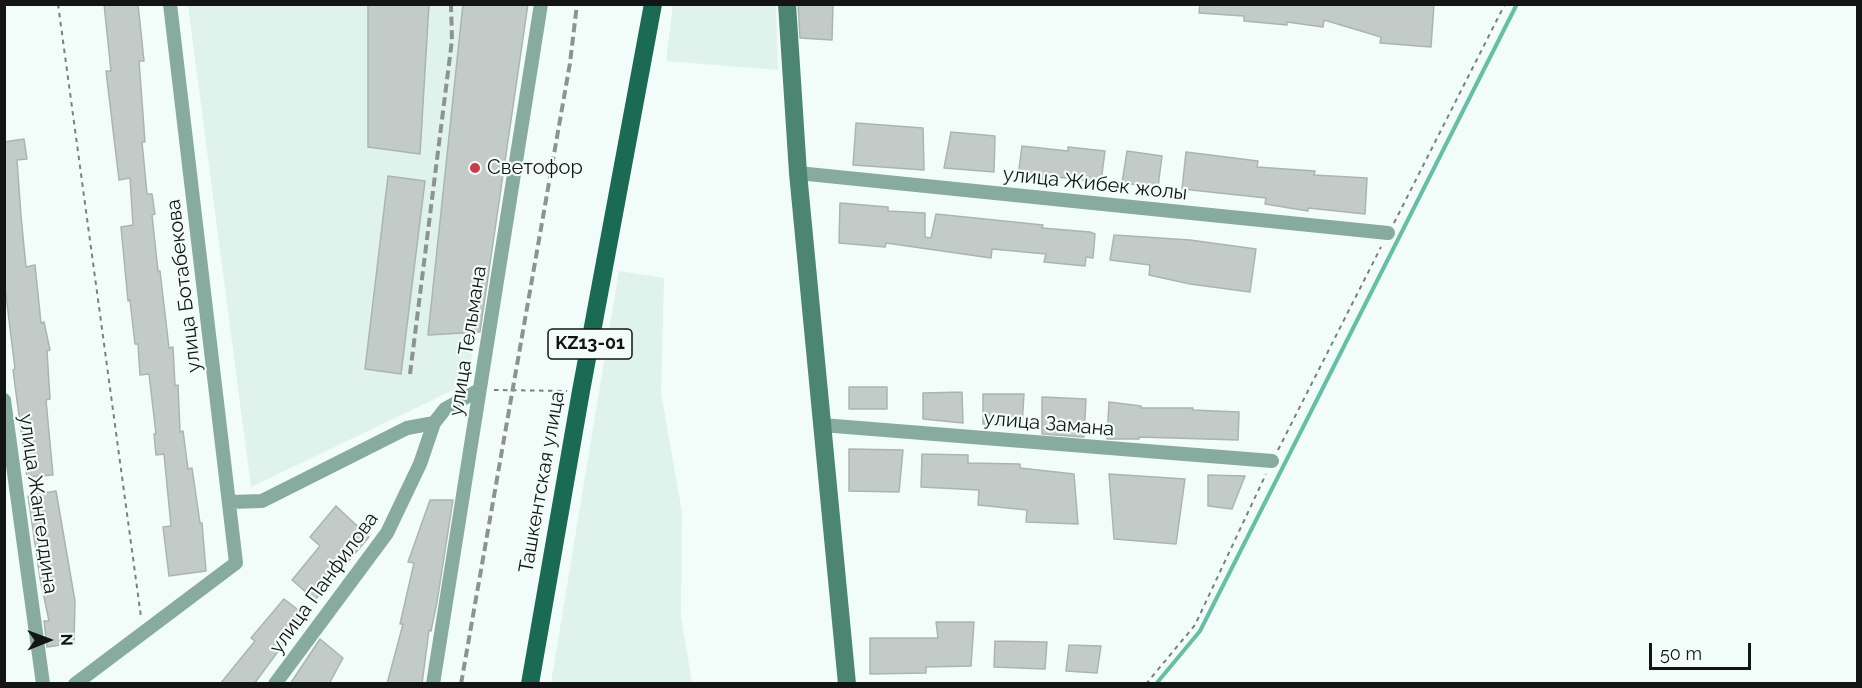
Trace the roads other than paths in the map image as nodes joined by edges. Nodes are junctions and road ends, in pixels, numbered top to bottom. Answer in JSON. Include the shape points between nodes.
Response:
{"nodes":[{"id":1,"x":171,"y":4,"type":"edge"},
{"id":2,"x":541,"y":4,"type":"edge"},
{"id":3,"x":653,"y":4,"type":"edge"},
{"id":4,"x":787,"y":4,"type":"edge"},
{"id":5,"x":798,"y":173,"type":"junction"},
{"id":6,"x":1388,"y":234,"type":"road end"},
{"id":7,"x":480,"y":390,"type":"junction"},
{"id":8,"x":4,"y":400,"type":"edge"},
{"id":9,"x":434,"y":423,"type":"junction"},
{"id":10,"x":822,"y":425,"type":"junction"},
{"id":11,"x":1272,"y":461,"type":"road end"},
{"id":12,"x":229,"y":502,"type":"junction"},
{"id":13,"x":43,"y":684,"type":"edge"},
{"id":14,"x":75,"y":684,"type":"edge"},
{"id":15,"x":275,"y":684,"type":"edge"},
{"id":16,"x":433,"y":684,"type":"edge"},
{"id":17,"x":530,"y":684,"type":"edge"},
{"id":18,"x":848,"y":684,"type":"edge"}],
"edges":[{"from":1,"to":12,"type":"street","name":"улица Ботабекова"},
{"from":2,"to":7,"type":"street","name":"улица Тельмана"},
{"from":3,"to":17,"type":"main road","name":"Ташкентская улица","number":"KZ13-01"},
{"from":4,"to":5,"type":"main road"},
{"from":5,"to":6,"type":"street","name":"улица Жибек жолы"},
{"from":5,"to":10,"type":"main road"},
{"from":7,"to":9,"type":"street","name":"улица Панфилова","via":[[445,409]]},
{"from":7,"to":16,"type":"street","name":"улица Тельмана"},
{"from":8,"to":13,"type":"street","name":"улица Жангелдина"},
{"from":9,"to":12,"type":"street","via":[[407,428],[262,501]]},
{"from":9,"to":15,"type":"street","name":"улица Панфилова","via":[[420,464],[387,533]]},
{"from":10,"to":11,"type":"street","name":"улица Замана"},
{"from":10,"to":18,"type":"main road"},
{"from":12,"to":14,"type":"street","name":"улица Ботабекова","via":[[236,563]]}]}
